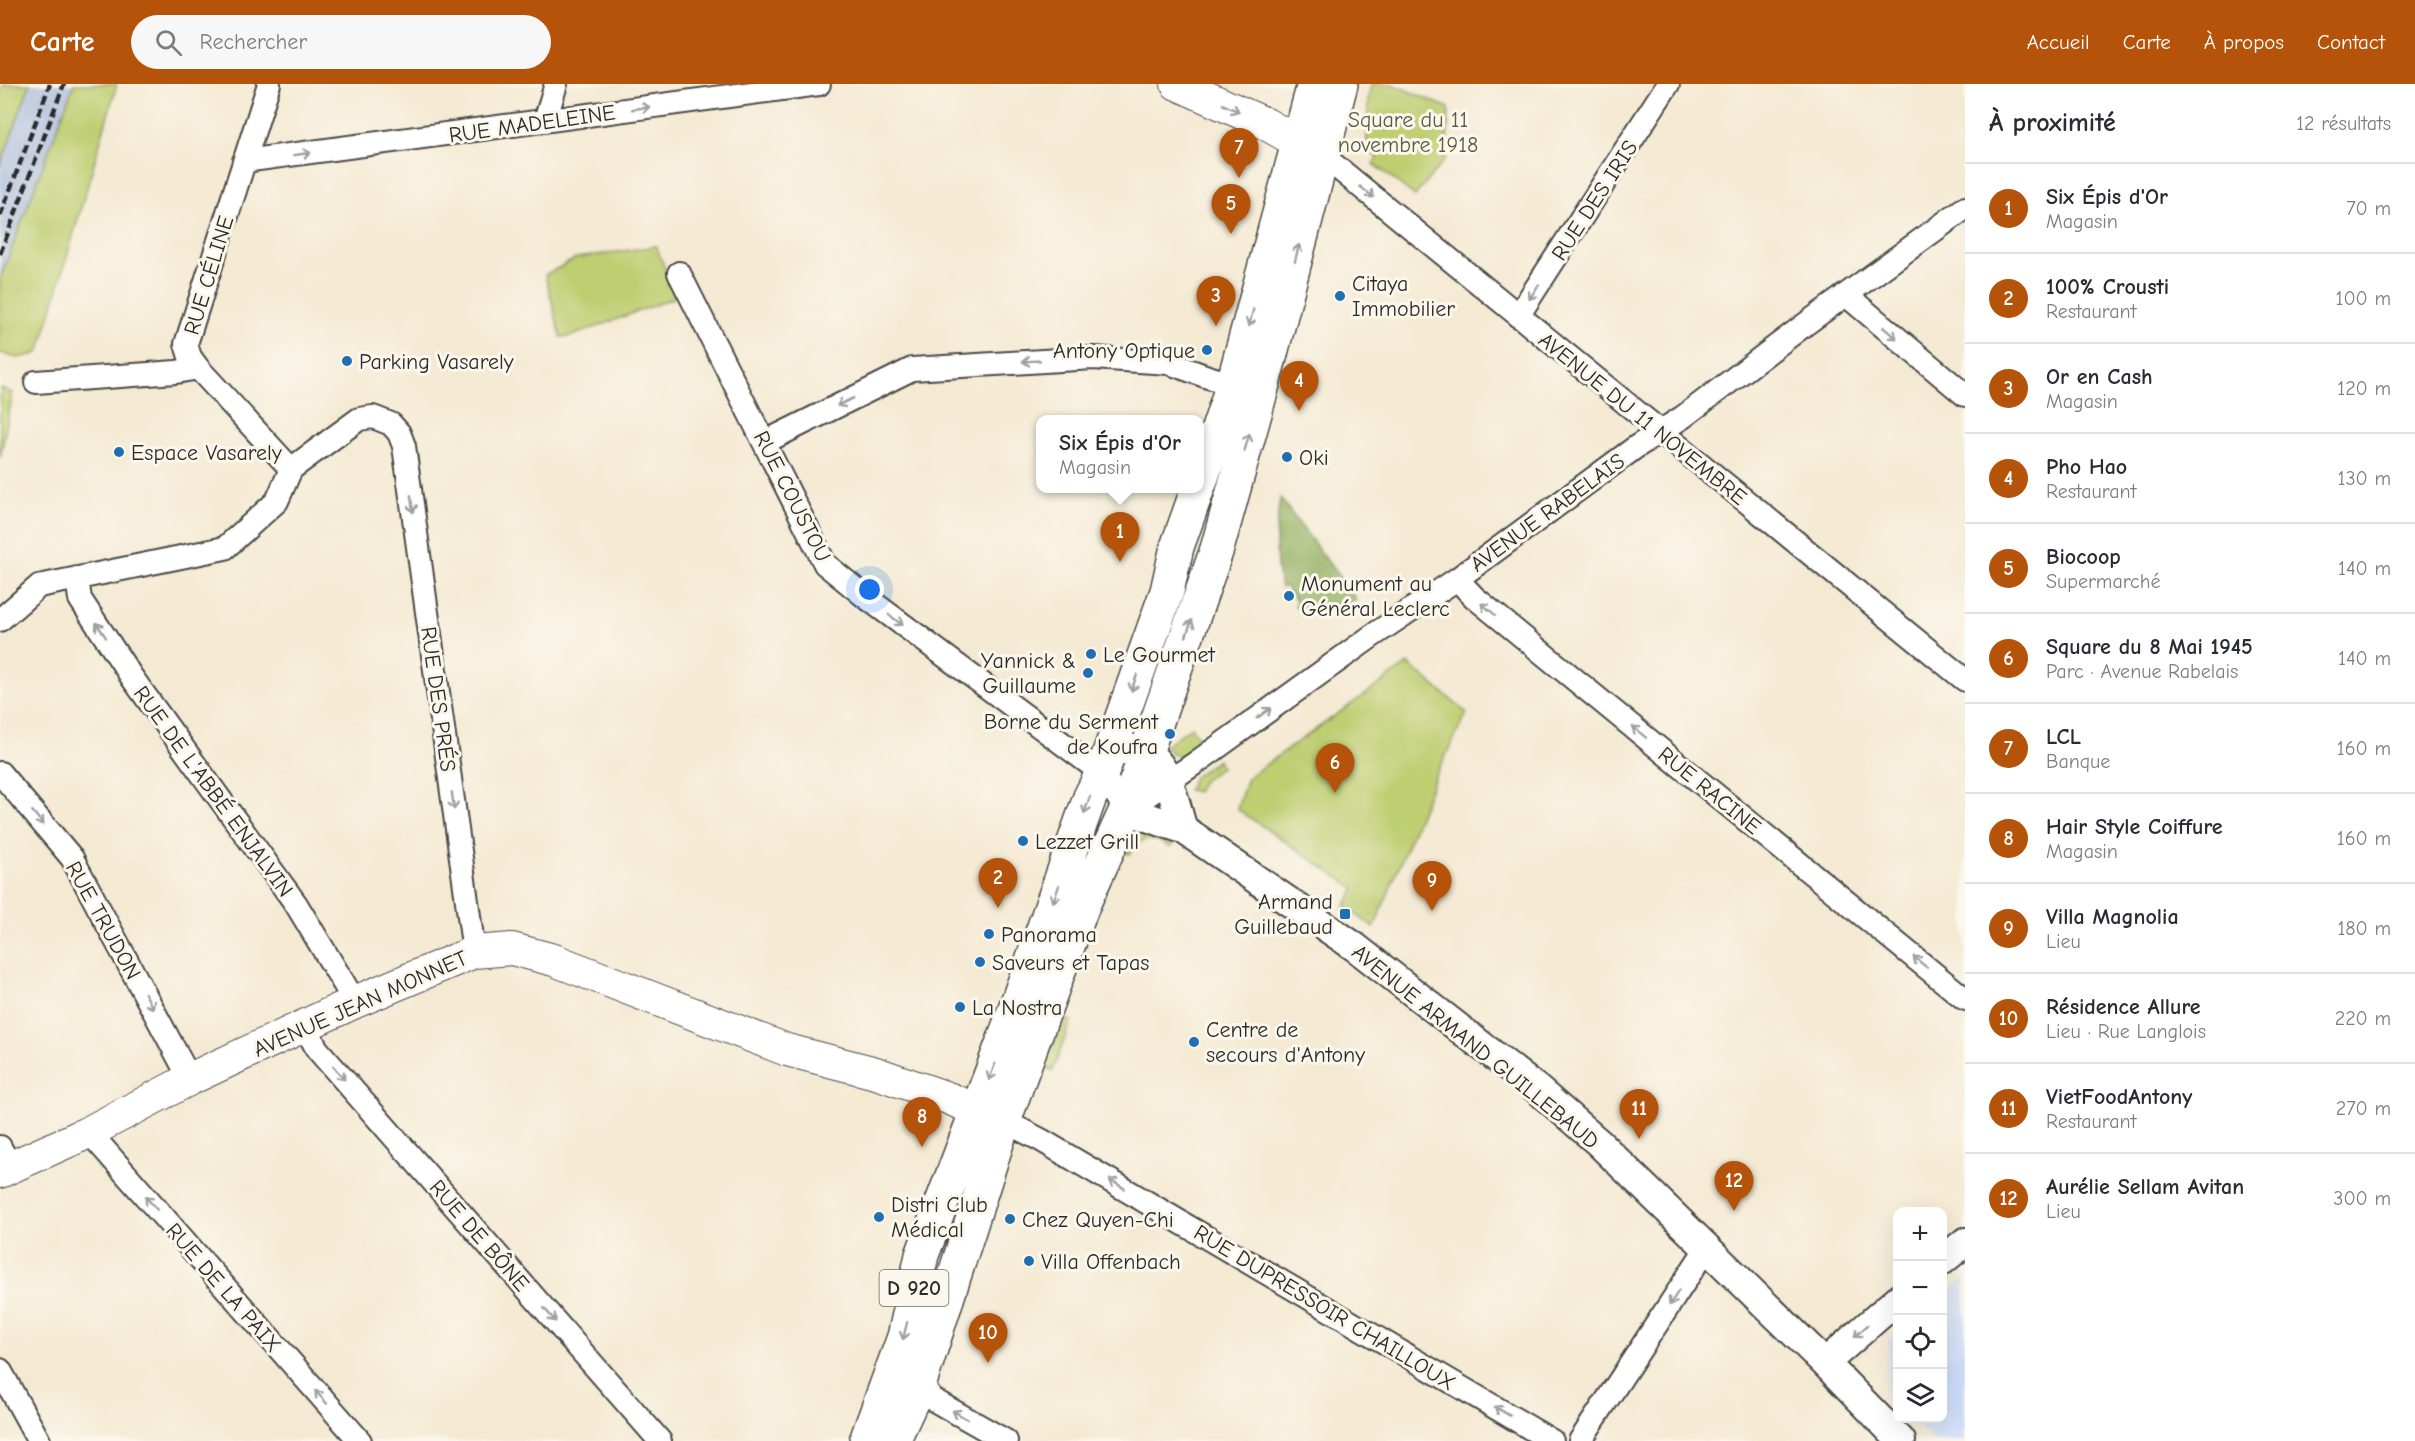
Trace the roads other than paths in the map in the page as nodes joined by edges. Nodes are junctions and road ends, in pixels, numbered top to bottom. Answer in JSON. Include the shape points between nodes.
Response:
{"nodes":[{"id":1,"x":268,"y":84,"type":"edge"},
{"id":2,"x":556,"y":84,"type":"edge"},
{"id":3,"x":819,"y":84,"type":"edge"},
{"id":4,"x":1177,"y":84,"type":"edge"},
{"id":5,"x":1314,"y":84,"type":"edge"},
{"id":6,"x":1341,"y":84,"type":"edge"},
{"id":7,"x":1668,"y":84,"type":"edge"},
{"id":8,"x":545,"y":122,"type":"junction"},
{"id":9,"x":1310,"y":148,"type":"junction"},
{"id":10,"x":244,"y":161,"type":"junction"},
{"id":11,"x":1965,"y":208,"type":"edge"},
{"id":12,"x":679,"y":273,"type":"dead end"},
{"id":13,"x":1846,"y":295,"type":"junction"},
{"id":14,"x":1518,"y":316,"type":"junction"},
{"id":15,"x":198,"y":368,"type":"junction"},
{"id":16,"x":36,"y":382,"type":"dead end"},
{"id":17,"x":1247,"y":388,"type":"junction"},
{"id":18,"x":1965,"y":395,"type":"edge"},
{"id":19,"x":1660,"y":432,"type":"junction"},
{"id":20,"x":765,"y":442,"type":"junction"},
{"id":21,"x":291,"y":470,"type":"junction"},
{"id":22,"x":1204,"y":475,"type":"edge"},
{"id":23,"x":1197,"y":493,"type":"edge"},
{"id":24,"x":77,"y":578,"type":"junction"},
{"id":25,"x":1457,"y":579,"type":"junction"},
{"id":26,"x":0,"y":620,"type":"edge"},
{"id":27,"x":1965,"y":681,"type":"edge"},
{"id":28,"x":1146,"y":753,"type":"junction"},
{"id":29,"x":1105,"y":763,"type":"junction"},
{"id":30,"x":0,"y":773,"type":"edge"},
{"id":31,"x":1168,"y":781,"type":"junction"},
{"id":32,"x":1126,"y":810,"type":"junction"},
{"id":33,"x":1184,"y":829,"type":"junction"},
{"id":34,"x":474,"y":952,"type":"junction"},
{"id":35,"x":1965,"y":999,"type":"edge"},
{"id":36,"x":355,"y":1002,"type":"junction"},
{"id":37,"x":305,"y":1026,"type":"junction"},
{"id":38,"x":190,"y":1079,"type":"junction"},
{"id":39,"x":991,"y":1116,"type":"junction"},
{"id":40,"x":89,"y":1132,"type":"junction"},
{"id":41,"x":4,"y":1162,"type":"edge"},
{"id":42,"x":1965,"y":1242,"type":"edge"},
{"id":43,"x":1706,"y":1249,"type":"junction"},
{"id":44,"x":1947,"y":1257,"type":"edge"},
{"id":45,"x":1893,"y":1303,"type":"edge"},
{"id":46,"x":1825,"y":1363,"type":"junction"},
{"id":47,"x":0,"y":1370,"type":"edge"},
{"id":48,"x":920,"y":1383,"type":"junction"},
{"id":49,"x":39,"y":1441,"type":"edge"},
{"id":50,"x":360,"y":1441,"type":"edge"},
{"id":51,"x":660,"y":1441,"type":"edge"},
{"id":52,"x":866,"y":1441,"type":"edge"},
{"id":53,"x":893,"y":1441,"type":"edge"},
{"id":54,"x":1006,"y":1441,"type":"edge"},
{"id":55,"x":1552,"y":1441,"type":"edge"},
{"id":56,"x":1580,"y":1441,"type":"edge"},
{"id":57,"x":1901,"y":1441,"type":"edge"}],
"edges":[{"from":1,"to":10,"type":"street","name":"RUE CÉLINE"},
{"from":2,"to":8,"type":"street"},
{"from":8,"to":3,"type":"street","name":"RUE MADELEINE","one_way":true},
{"from":4,"to":9,"type":"main road","one_way":true},
{"from":5,"to":9,"type":"main road","number":"D 920"},
{"from":6,"to":9,"type":"main road","number":"D 920"},
{"from":7,"to":14,"type":"street","name":"RUE DES IRIS","one_way":true},
{"from":10,"to":8,"type":"street","name":"RUE MADELEINE","one_way":true},
{"from":9,"to":14,"type":"street","name":"AVENUE DU 11 NOVEMBRE","one_way":true},
{"from":9,"to":17,"type":"main road","number":"D 920"},
{"from":10,"to":15,"type":"street","name":"RUE CÉLINE","via":[[186,344]]},
{"from":11,"to":13,"type":"street","name":"AVENUE RABELAIS"},
{"from":12,"to":20,"type":"street","name":"RUE COUSTOU"},
{"from":13,"to":18,"type":"street","one_way":true},
{"from":13,"to":19,"type":"street","name":"AVENUE RABELAIS"},
{"from":14,"to":19,"type":"street","name":"AVENUE DU 11 NOVEMBRE"},
{"from":15,"to":16,"type":"street"},
{"from":15,"to":21,"type":"street","name":"RUE CÉLINE"},
{"from":17,"to":20,"type":"street","one_way":true,"via":[[1169,363],[1093,358],[912,369]]},
{"from":17,"to":22,"type":"main road","number":"D 920"},
{"from":28,"to":17,"type":"main road","number":"D 920","one_way":true,"via":[[1217,549]]},
{"from":19,"to":25,"type":"street","name":"AVENUE RABELAIS"},
{"from":19,"to":27,"type":"street","name":"AVENUE DU 11 NOVEMBRE"},
{"from":20,"to":29,"type":"street","name":"RUE COUSTOU","one_way":true,"via":[[825,564],[862,596]]},
{"from":21,"to":24,"type":"street","via":[[277,501],[225,548]]},
{"from":21,"to":34,"type":"street","name":"RUE DES PRÉS","one_way":true,"via":[[359,419],[373,417],[391,424],[404,446]]},
{"from":23,"to":29,"type":"main road","number":"D 920","one_way":true,"via":[[1177,547],[1167,591]]},
{"from":24,"to":26,"type":"street","via":[[39,586]]},
{"from":36,"to":24,"type":"street","name":"RUE DE L'ABBÉ ENJALVIN","one_way":true,"via":[[296,904],[80,599]]},
{"from":31,"to":25,"type":"street","name":"AVENUE RABELAIS","one_way":true},
{"from":35,"to":25,"type":"street","name":"RUE RACINE","one_way":true,"via":[[1474,597]]},
{"from":28,"to":29,"type":"street","via":[[1133,749]]},
{"from":28,"to":31,"type":"street","via":[[1155,759]]},
{"from":28,"to":32,"type":"main road","number":"D 920"},
{"from":29,"to":32,"type":"street","name":"RUE COUSTOU"},
{"from":29,"to":39,"type":"main road","number":"D 920","one_way":true,"via":[[1090,797]]},
{"from":30,"to":38,"type":"street","name":"RUE TRUDON","one_way":true,"via":[[72,858]]},
{"from":31,"to":32,"type":"street","name":"AVENUE RABELAIS"},
{"from":31,"to":33,"type":"street"},
{"from":32,"to":33,"type":"street","name":"AVENUE ARMAND GUILLEBAUD"},
{"from":32,"to":39,"type":"main road","number":"D 920"},
{"from":33,"to":43,"type":"street","name":"AVENUE ARMAND GUILLEBAUD","via":[[1355,947],[1538,1089]]},
{"from":34,"to":36,"type":"main road","name":"AVENUE JEAN MONNET"},
{"from":34,"to":39,"type":"main road","name":"AVENUE JEAN MONNET","via":[[512,949],[555,960],[787,1050],[876,1072]]},
{"from":36,"to":37,"type":"main road","name":"AVENUE JEAN MONNET"},
{"from":37,"to":38,"type":"main road","name":"AVENUE JEAN MONNET"},
{"from":37,"to":51,"type":"street","name":"RUE DE BÔNE","one_way":true,"via":[[317,1049]]},
{"from":38,"to":40,"type":"main road","name":"AVENUE JEAN MONNET"},
{"from":39,"to":48,"type":"main road","number":"D 920"},
{"from":39,"to":52,"type":"main road","number":"D 920","one_way":true,"via":[[922,1255],[904,1337]]},
{"from":55,"to":39,"type":"street","name":"RUE DUPRESSOIR CHAILLOUX","one_way":true,"via":[[1041,1140]]},
{"from":40,"to":41,"type":"main road","name":"AVENUE JEAN MONNET"},
{"from":50,"to":40,"type":"street","name":"RUE DE LA PAIX","one_way":true},
{"from":42,"to":44,"type":"street"},
{"from":43,"to":46,"type":"street","name":"AVENUE ARMAND GUILLEBAUD"},
{"from":43,"to":56,"type":"street","one_way":true},
{"from":45,"to":46,"type":"street","one_way":true},
{"from":46,"to":57,"type":"street","name":"AVENUE ARMAND GUILLEBAUD"},
{"from":47,"to":49,"type":"street"},
{"from":48,"to":53,"type":"main road","number":"D 920"},
{"from":54,"to":48,"type":"street","one_way":true,"via":[[932,1399]]}]}
